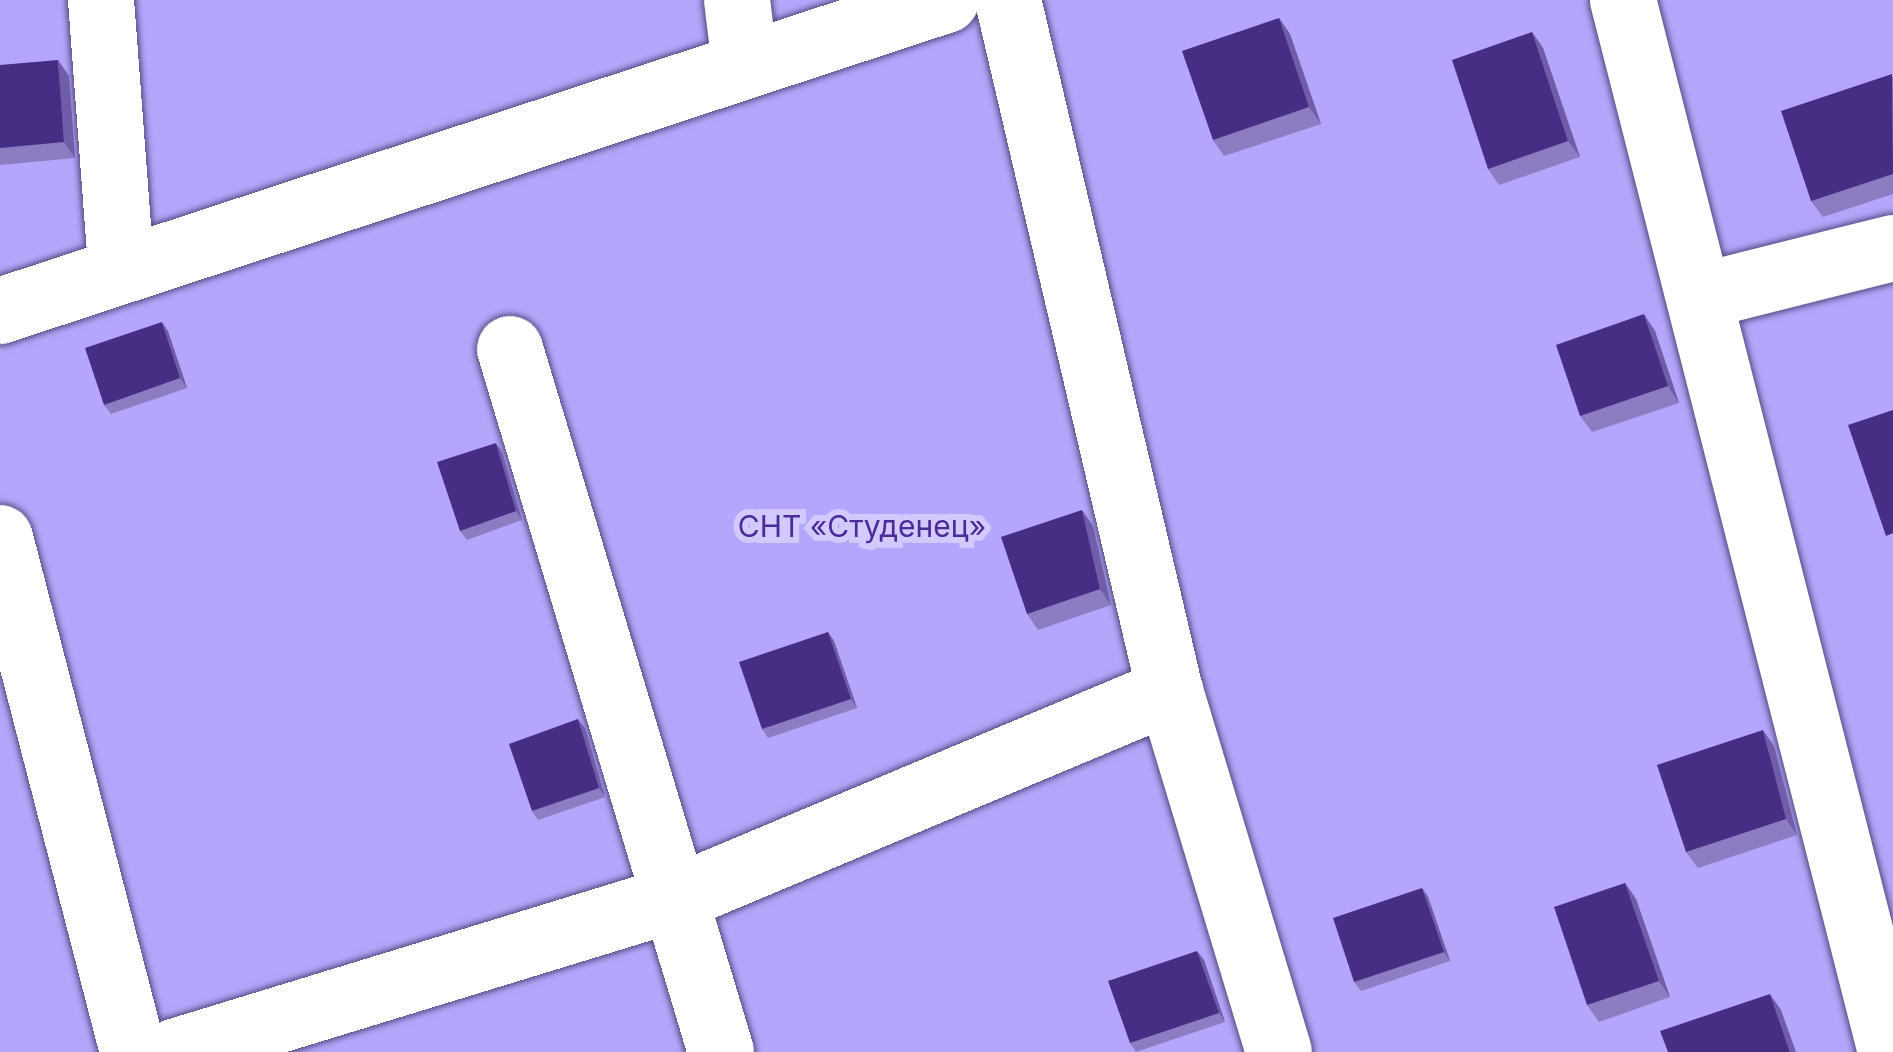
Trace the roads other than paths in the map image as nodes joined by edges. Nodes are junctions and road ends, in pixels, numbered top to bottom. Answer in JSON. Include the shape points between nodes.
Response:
{"nodes":[{"id":1,"x":101,"y":0,"type":"edge"},
{"id":2,"x":736,"y":0,"type":"edge"},
{"id":3,"x":946,"y":0,"type":"edge"},
{"id":4,"x":1008,"y":0,"type":"edge"},
{"id":5,"x":1623,"y":0,"type":"edge"},
{"id":6,"x":745,"y":65,"type":"junction"},
{"id":7,"x":1893,"y":248,"type":"edge"},
{"id":8,"x":121,"y":267,"type":"junction"},
{"id":9,"x":1706,"y":296,"type":"junction"},
{"id":10,"x":0,"y":311,"type":"edge"},
{"id":11,"x":510,"y":349,"type":"dead end"},
{"id":12,"x":0,"y":538,"type":"edge"},
{"id":13,"x":1170,"y":691,"type":"junction"},
{"id":14,"x":676,"y":898,"type":"junction"},
{"id":15,"x":133,"y":1052,"type":"edge"},
{"id":16,"x":175,"y":1052,"type":"edge"},
{"id":17,"x":721,"y":1052,"type":"edge"},
{"id":18,"x":1279,"y":1052,"type":"edge"},
{"id":19,"x":1891,"y":1052,"type":"edge"}],
"edges":[{"from":1,"to":8,"type":"street"},
{"from":2,"to":6,"type":"street"},
{"from":3,"to":6,"type":"street"},
{"from":4,"to":13,"type":"street"},
{"from":5,"to":9,"type":"street"},
{"from":6,"to":8,"type":"street"},
{"from":7,"to":9,"type":"street"},
{"from":8,"to":10,"type":"street"},
{"from":9,"to":19,"type":"street"},
{"from":11,"to":14,"type":"street"},
{"from":12,"to":15,"type":"street"},
{"from":13,"to":14,"type":"street"},
{"from":13,"to":18,"type":"street"},
{"from":14,"to":16,"type":"street"},
{"from":14,"to":17,"type":"street"}]}
